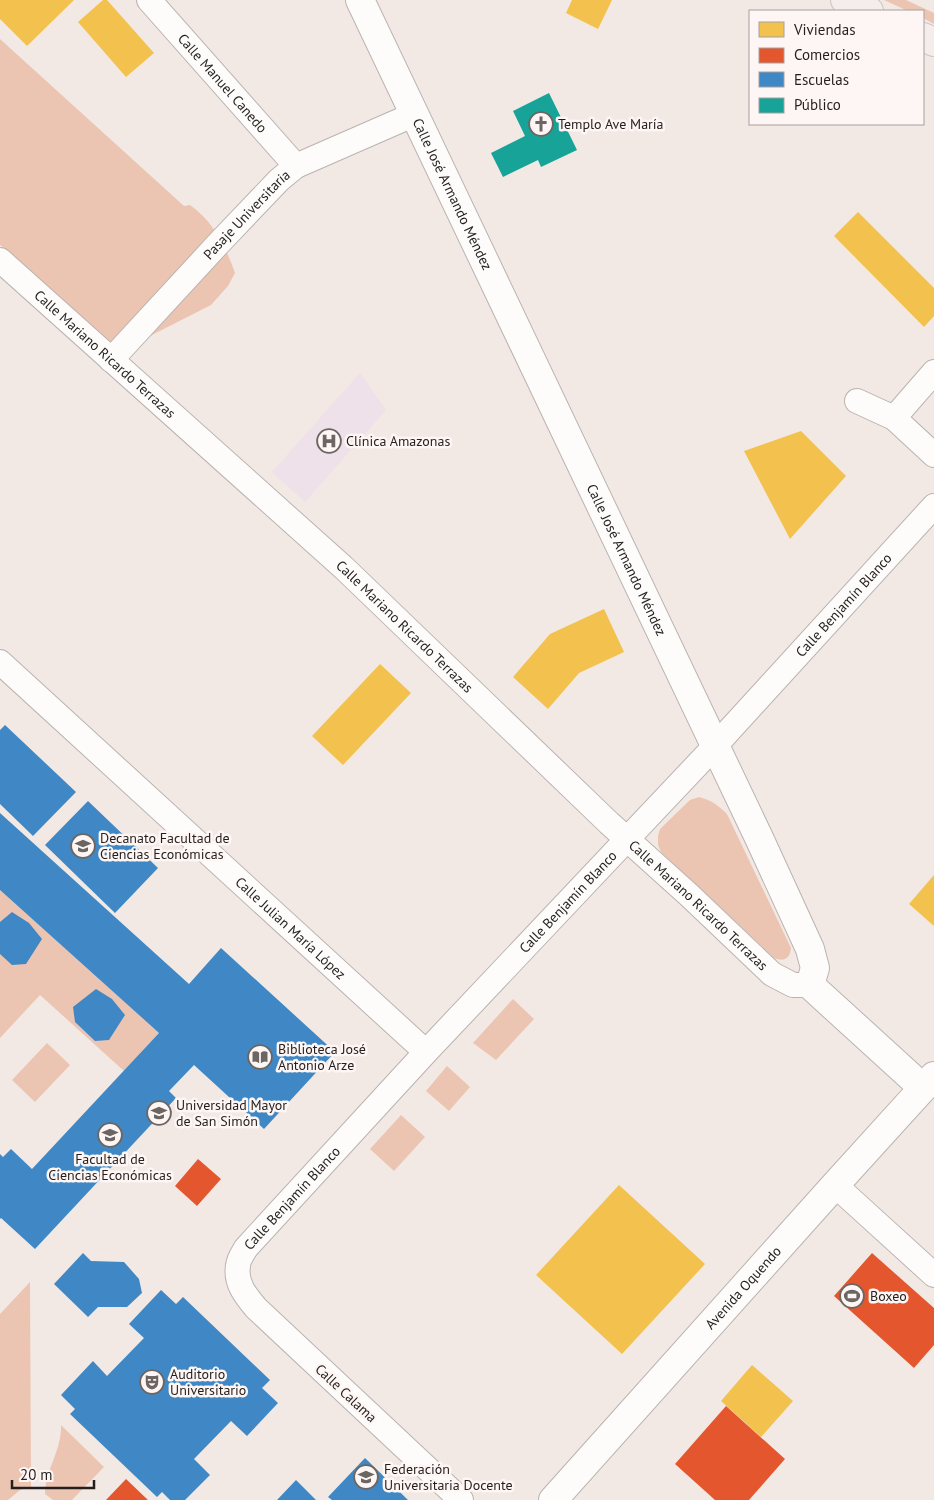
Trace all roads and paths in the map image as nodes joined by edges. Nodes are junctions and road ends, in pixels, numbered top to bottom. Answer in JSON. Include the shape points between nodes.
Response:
{"nodes":[{"id":1,"x":149,"y":0,"type":"edge"},
{"id":2,"x":360,"y":0,"type":"edge"},
{"id":3,"x":845,"y":0,"type":"edge"},
{"id":4,"x":867,"y":10,"type":"edge"},
{"id":5,"x":415,"y":114,"type":"junction"},
{"id":6,"x":296,"y":166,"type":"junction"},
{"id":7,"x":0,"y":260,"type":"edge"},
{"id":8,"x":111,"y":360,"type":"junction"},
{"id":9,"x":934,"y":372,"type":"edge"},
{"id":10,"x":857,"y":401,"type":"dead end"},
{"id":11,"x":894,"y":418,"type":"junction"},
{"id":12,"x":934,"y":455,"type":"edge"},
{"id":13,"x":934,"y":506,"type":"edge"},
{"id":14,"x":0,"y":662,"type":"edge"},
{"id":15,"x":715,"y":746,"type":"junction"},
{"id":16,"x":627,"y":838,"type":"junction"},
{"id":17,"x":810,"y":985,"type":"junction"},
{"id":18,"x":426,"y":1052,"type":"junction"},
{"id":19,"x":929,"y":1082,"type":"edge"},
{"id":20,"x":835,"y":1185,"type":"junction"},
{"id":21,"x":934,"y":1275,"type":"edge"},
{"id":22,"x":238,"y":1281,"type":"joint"},
{"id":23,"x":461,"y":1500,"type":"edge"},
{"id":24,"x":553,"y":1500,"type":"edge"}],
"edges":[{"from":1,"to":6,"type":"street","name":"Calle Manuel Canedo"},
{"from":2,"to":5,"type":"street","name":"Calle José Armando Méndez"},
{"from":3,"to":4,"type":"main road"},
{"from":5,"to":6,"type":"street","name":"Pasaje Universitaria"},
{"from":5,"to":15,"type":"street","name":"Calle José Armando Méndez"},
{"from":6,"to":8,"type":"street","name":"Pasaje Universitaria","via":[[218,244]]},
{"from":7,"to":8,"type":"street","name":"Calle Mariano Ricardo Terrazas"},
{"from":8,"to":16,"type":"street","name":"Calle Mariano Ricardo Terrazas","via":[[344,568]]},
{"from":9,"to":11,"type":"street"},
{"from":10,"to":11,"type":"street"},
{"from":11,"to":12,"type":"street"},
{"from":13,"to":15,"type":"street","name":"Calle Benjamín Blanco"},
{"from":14,"to":18,"type":"street","name":"Calle Julian María López"},
{"from":15,"to":16,"type":"street","name":"Calle Benjamín Blanco"},
{"from":15,"to":17,"type":"street","name":"Calle José Armando Méndez","via":[[810,948],[815,968]]},
{"from":16,"to":17,"type":"street","name":"Calle Mariano Ricardo Terrazas","via":[[772,974],[793,984]]},
{"from":16,"to":18,"type":"street","name":"Calle Benjamín Blanco"},
{"from":17,"to":19,"type":"street"},
{"from":18,"to":22,"type":"street","name":"Calle Benjamín Blanco","via":[[246,1248],[238,1264]]},
{"from":19,"to":20,"type":"street","name":"Avenida Oquendo"},
{"from":20,"to":21,"type":"street"},
{"from":20,"to":24,"type":"street","name":"Avenida Oquendo"},
{"from":22,"to":23,"type":"street","name":"Calle Calama","via":[[256,1308]]}]}
